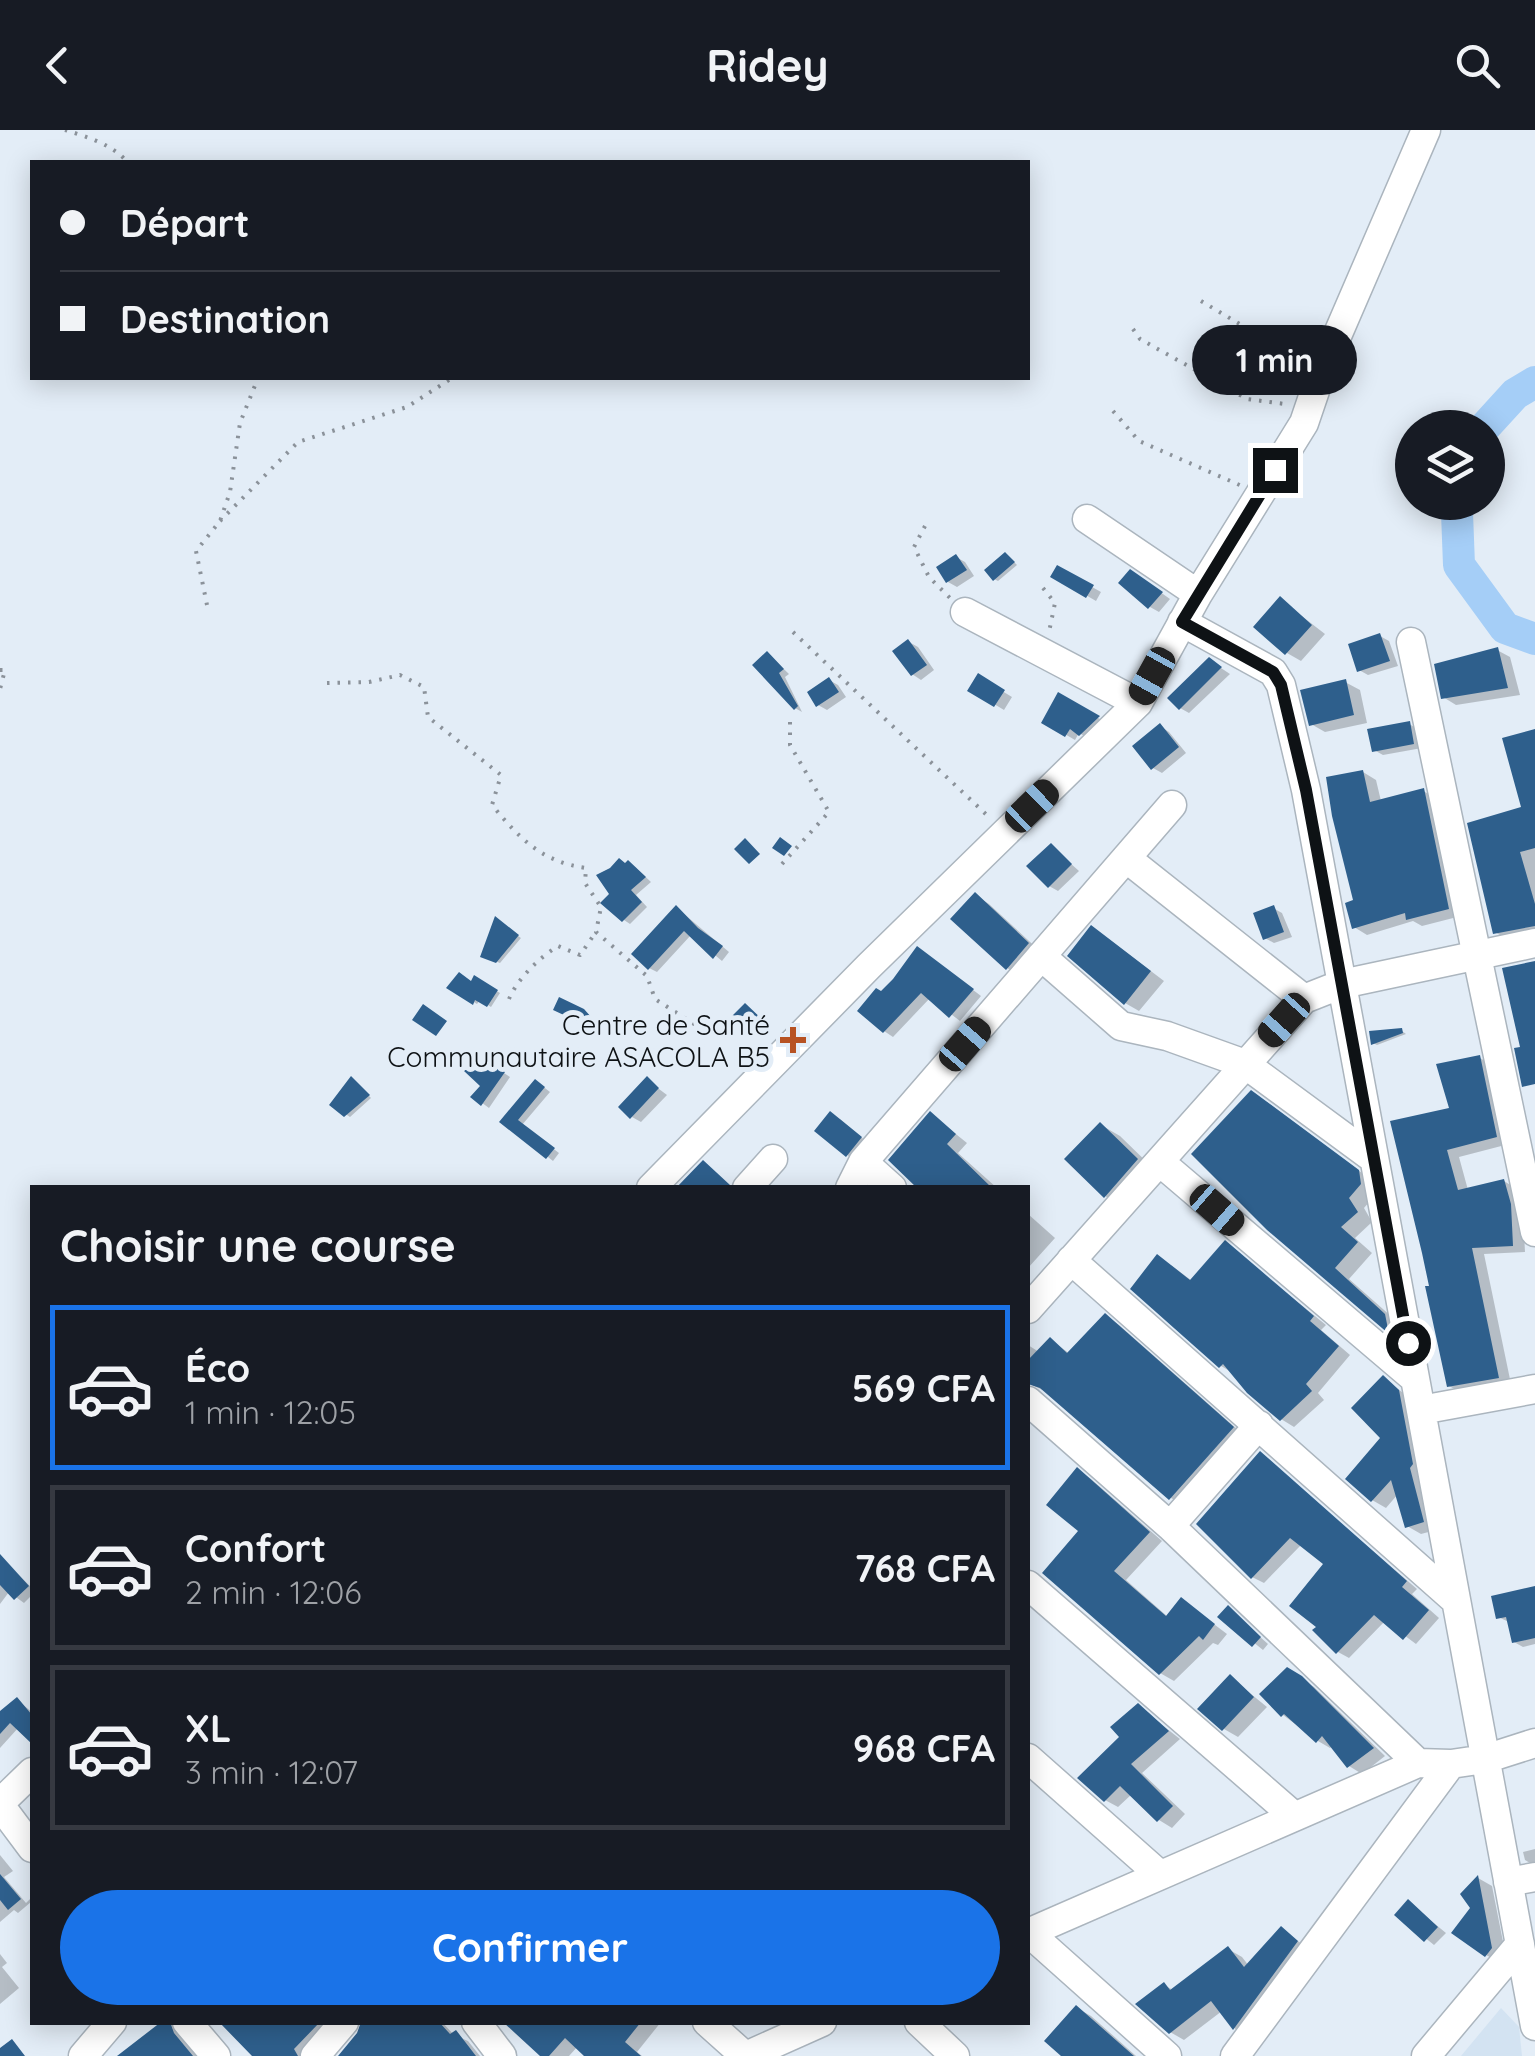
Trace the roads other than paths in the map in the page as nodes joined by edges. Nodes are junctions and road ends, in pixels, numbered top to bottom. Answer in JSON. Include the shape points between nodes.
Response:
{"nodes":[{"id":1,"x":1426,"y":130,"type":"edge"},
{"id":2,"x":1088,"y":519,"type":"dead end"},
{"id":3,"x":1198,"y":594,"type":"junction"},
{"id":4,"x":965,"y":612,"type":"road end"},
{"id":5,"x":1182,"y":622,"type":"junction"},
{"id":6,"x":1411,"y":642,"type":"dead end"},
{"id":7,"x":1138,"y":703,"type":"junction"},
{"id":8,"x":1172,"y":806,"type":"dead end"},
{"id":9,"x":1126,"y":858,"type":"junction"},
{"id":10,"x":1535,"y":944,"type":"edge"},
{"id":11,"x":1041,"y":956,"type":"junction"},
{"id":12,"x":1477,"y":956,"type":"junction"},
{"id":13,"x":1342,"y":984,"type":"junction"},
{"id":14,"x":1304,"y":998,"type":"junction"},
{"id":15,"x":1246,"y":1064,"type":"junction"},
{"id":16,"x":773,"y":1159,"type":"dead end"},
{"id":17,"x":1374,"y":1159,"type":"junction"},
{"id":18,"x":863,"y":1162,"type":"junction"},
{"id":19,"x":1160,"y":1162,"type":"junction"},
{"id":20,"x":654,"y":1185,"type":"edge"},
{"id":21,"x":753,"y":1185,"type":"edge"},
{"id":22,"x":852,"y":1185,"type":"edge"},
{"id":23,"x":889,"y":1185,"type":"edge"},
{"id":24,"x":1535,"y":1232,"type":"edge"},
{"id":25,"x":1071,"y":1260,"type":"junction"},
{"id":26,"x":1030,"y":1306,"type":"edge"},
{"id":27,"x":1415,"y":1380,"type":"junction"},
{"id":28,"x":1535,"y":1389,"type":"edge"},
{"id":29,"x":1030,"y":1403,"type":"edge"},
{"id":30,"x":1420,"y":1410,"type":"junction"},
{"id":31,"x":1259,"y":1425,"type":"junction"},
{"id":32,"x":1170,"y":1526,"type":"junction"},
{"id":33,"x":1030,"y":1587,"type":"edge"},
{"id":34,"x":1456,"y":1601,"type":"junction"},
{"id":35,"x":1535,"y":1743,"type":"edge"},
{"id":36,"x":1486,"y":1759,"type":"junction"},
{"id":37,"x":1030,"y":1760,"type":"edge"},
{"id":38,"x":1418,"y":1762,"type":"junction"},
{"id":39,"x":1451,"y":1764,"type":"junction"},
{"id":40,"x":30,"y":1774,"type":"edge"},
{"id":41,"x":0,"y":1804,"type":"edge"},
{"id":42,"x":1294,"y":1816,"type":"junction"},
{"id":43,"x":30,"y":1845,"type":"edge"},
{"id":44,"x":1160,"y":1875,"type":"junction"},
{"id":45,"x":1522,"y":1880,"type":"edge"},
{"id":46,"x":1030,"y":1931,"type":"edge"},
{"id":47,"x":1030,"y":1934,"type":"edge"},
{"id":48,"x":1520,"y":1944,"type":"junction"},
{"id":49,"x":1535,"y":2022,"type":"edge"},
{"id":50,"x":109,"y":2025,"type":"edge"},
{"id":51,"x":189,"y":2025,"type":"edge"},
{"id":52,"x":342,"y":2025,"type":"edge"},
{"id":53,"x":478,"y":2025,"type":"edge"},
{"id":54,"x":710,"y":2025,"type":"edge"},
{"id":55,"x":815,"y":2025,"type":"edge"},
{"id":56,"x":921,"y":2025,"type":"edge"},
{"id":57,"x":82,"y":2056,"type":"edge"},
{"id":58,"x":216,"y":2056,"type":"edge"},
{"id":59,"x":316,"y":2056,"type":"edge"},
{"id":60,"x":502,"y":2056,"type":"edge"},
{"id":61,"x":745,"y":2056,"type":"edge"},
{"id":62,"x":955,"y":2056,"type":"edge"},
{"id":63,"x":1167,"y":2056,"type":"edge"},
{"id":64,"x":1234,"y":2056,"type":"edge"},
{"id":65,"x":1426,"y":2056,"type":"edge"}],
"edges":[{"from":1,"to":3,"type":"street","via":[[1304,423]]},
{"from":2,"to":3,"type":"street"},
{"from":3,"to":5,"type":"street"},
{"from":4,"to":7,"type":"street"},
{"from":5,"to":7,"type":"street"},
{"from":5,"to":13,"type":"street","via":[[1273,672],[1281,685]]},
{"from":6,"to":12,"type":"street"},
{"from":7,"to":20,"type":"street"},
{"from":8,"to":9,"type":"street"},
{"from":9,"to":11,"type":"street"},
{"from":9,"to":14,"type":"street"},
{"from":10,"to":12,"type":"street"},
{"from":11,"to":15,"type":"street","via":[[1121,1026]]},
{"from":11,"to":18,"type":"street"},
{"from":12,"to":13,"type":"street"},
{"from":12,"to":24,"type":"street"},
{"from":13,"to":14,"type":"street"},
{"from":13,"to":17,"type":"street"},
{"from":14,"to":15,"type":"street"},
{"from":15,"to":17,"type":"street"},
{"from":15,"to":19,"type":"street"},
{"from":16,"to":21,"type":"street"},
{"from":17,"to":27,"type":"street"},
{"from":18,"to":22,"type":"street"},
{"from":18,"to":23,"type":"street"},
{"from":19,"to":25,"type":"street"},
{"from":19,"to":27,"type":"street"},
{"from":25,"to":26,"type":"street"},
{"from":25,"to":31,"type":"street"},
{"from":27,"to":30,"type":"street"},
{"from":28,"to":30,"type":"street"},
{"from":29,"to":32,"type":"street"},
{"from":30,"to":34,"type":"street"},
{"from":31,"to":32,"type":"street"},
{"from":31,"to":34,"type":"street"},
{"from":32,"to":38,"type":"street"},
{"from":33,"to":42,"type":"street"},
{"from":34,"to":36,"type":"street"},
{"from":35,"to":36,"type":"street"},
{"from":36,"to":39,"type":"street"},
{"from":36,"to":45,"type":"street"},
{"from":37,"to":44,"type":"street"},
{"from":38,"to":39,"type":"street"},
{"from":38,"to":42,"type":"street"},
{"from":39,"to":64,"type":"street"},
{"from":40,"to":41,"type":"street"},
{"from":41,"to":43,"type":"street"},
{"from":42,"to":44,"type":"street"},
{"from":44,"to":46,"type":"street"},
{"from":45,"to":48,"type":"street"},
{"from":47,"to":63,"type":"street"},
{"from":48,"to":49,"type":"street"},
{"from":48,"to":65,"type":"street"},
{"from":50,"to":57,"type":"street"},
{"from":51,"to":58,"type":"street"},
{"from":52,"to":59,"type":"street"},
{"from":53,"to":60,"type":"street"},
{"from":54,"to":61,"type":"street"},
{"from":55,"to":61,"type":"street"},
{"from":56,"to":62,"type":"street"}]}
